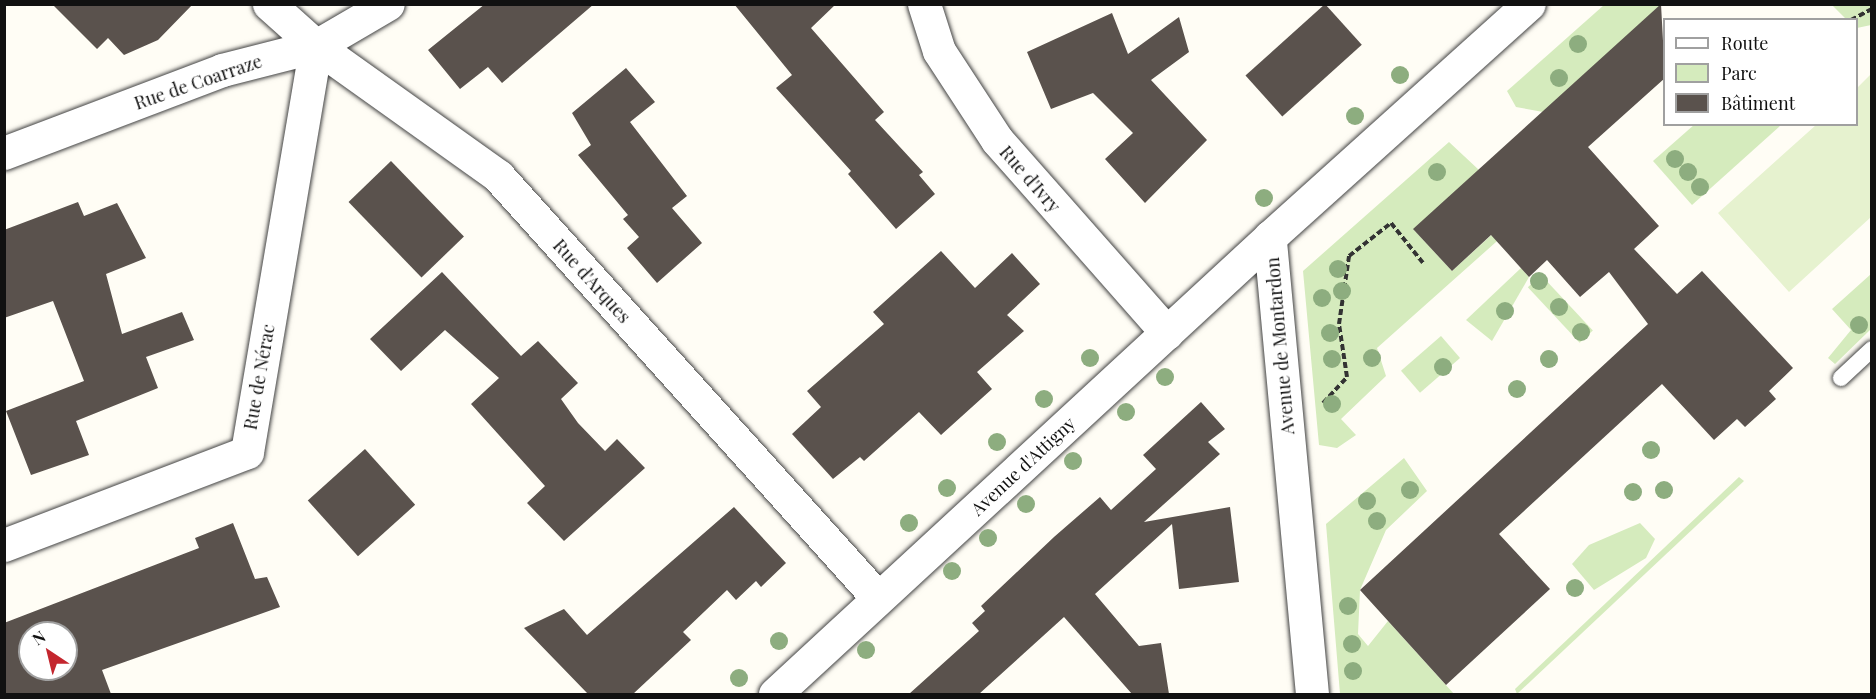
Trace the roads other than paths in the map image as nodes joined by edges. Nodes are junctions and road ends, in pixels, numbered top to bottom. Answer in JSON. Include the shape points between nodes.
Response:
{"nodes":[{"id":1,"x":268,"y":4,"type":"edge"},
{"id":2,"x":388,"y":4,"type":"edge"},
{"id":3,"x":924,"y":4,"type":"edge"},
{"id":4,"x":1529,"y":4,"type":"edge"},
{"id":5,"x":316,"y":46,"type":"junction"},
{"id":6,"x":4,"y":153,"type":"edge"},
{"id":7,"x":1270,"y":237,"type":"junction"},
{"id":8,"x":1167,"y":333,"type":"junction"},
{"id":9,"x":1872,"y":349,"type":"edge"},
{"id":10,"x":1841,"y":378,"type":"dead end"},
{"id":11,"x":4,"y":545,"type":"edge"},
{"id":12,"x":878,"y":598,"type":"junction"},
{"id":13,"x":775,"y":694,"type":"edge"},
{"id":14,"x":1312,"y":694,"type":"edge"}],
"edges":[{"from":1,"to":5,"type":"street","name":"Rue d'Arques"},
{"from":2,"to":5,"type":"street","name":"Rue de Coarraze"},
{"from":3,"to":8,"type":"street","name":"Rue d'Ivry","via":[[939,51],[997,140]]},
{"from":4,"to":7,"type":"street","name":"Avenue de Montardon"},
{"from":5,"to":6,"type":"street","name":"Rue de Coarraze","via":[[222,70]]},
{"from":5,"to":11,"type":"street","name":"Rue de Nérac","via":[[247,452]]},
{"from":5,"to":12,"type":"street","name":"Rue d'Arques","via":[[498,176]]},
{"from":7,"to":8,"type":"street","name":"Avenue d'Attigny"},
{"from":7,"to":14,"type":"street","name":"Avenue de Montardon"},
{"from":8,"to":12,"type":"street","name":"Avenue d'Attigny"},
{"from":9,"to":10,"type":"lane"},
{"from":12,"to":13,"type":"street","name":"Avenue d'Attigny"}]}
